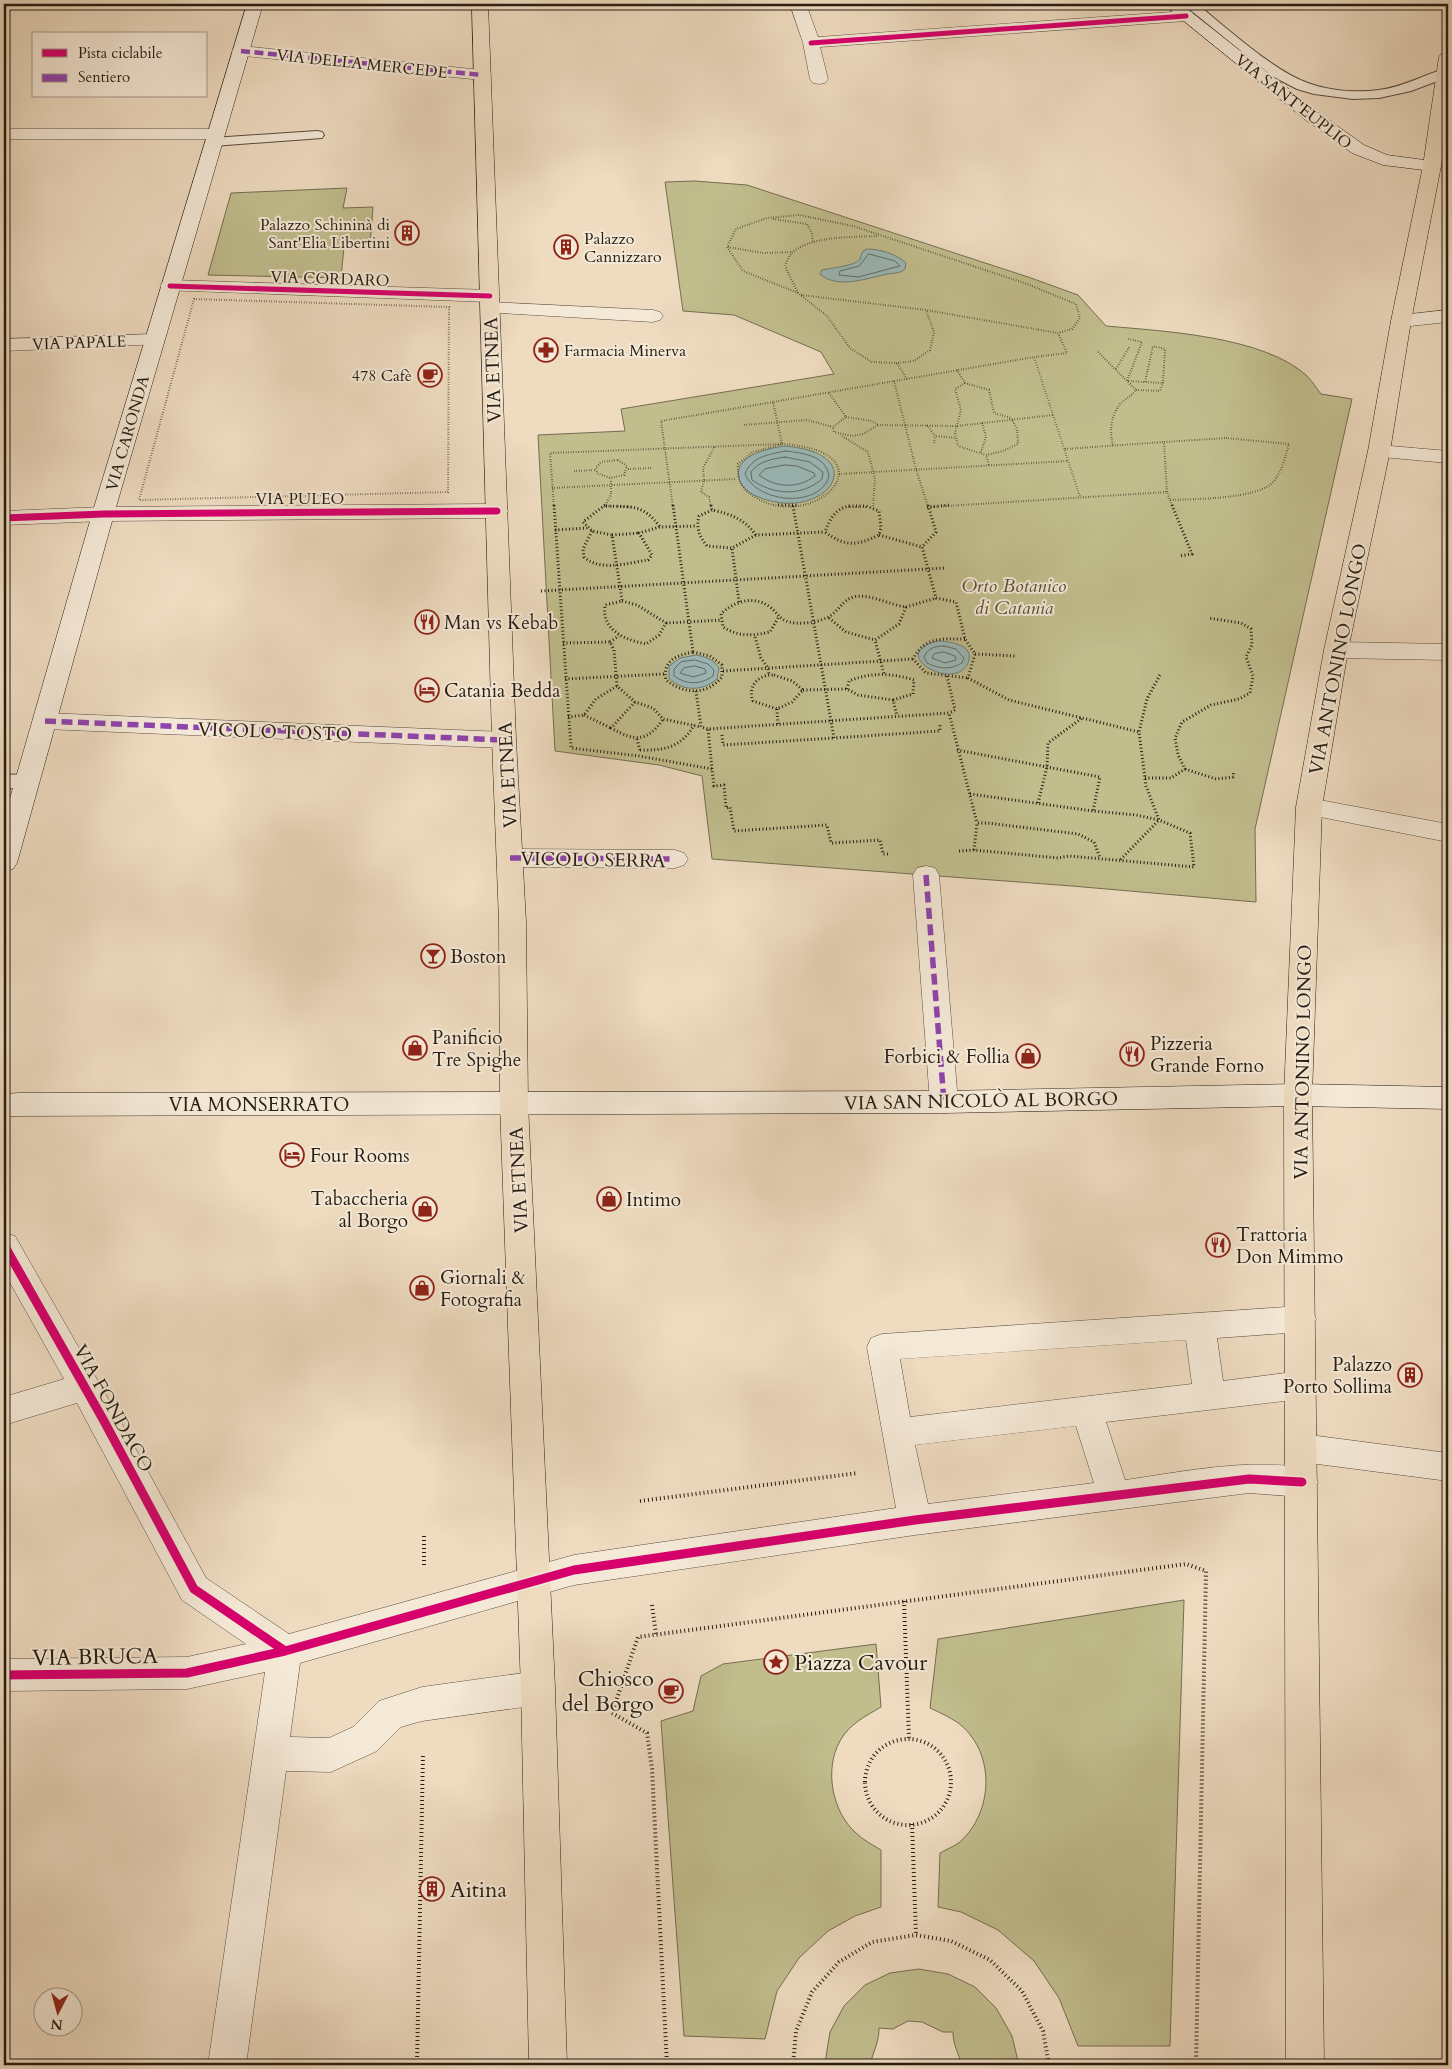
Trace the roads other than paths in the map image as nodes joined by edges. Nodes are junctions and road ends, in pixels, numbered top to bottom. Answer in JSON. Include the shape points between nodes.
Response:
{"nodes":[{"id":1,"x":255,"y":4,"type":"edge"},
{"id":2,"x":480,"y":4,"type":"edge"},
{"id":3,"x":798,"y":4,"type":"edge"},
{"id":4,"x":1171,"y":4,"type":"edge"},
{"id":5,"x":1188,"y":10,"type":"edge"},
{"id":6,"x":811,"y":43,"type":"junction"},
{"id":7,"x":242,"y":50,"type":"junction"},
{"id":8,"x":482,"y":75,"type":"junction"},
{"id":9,"x":1447,"y":75,"type":"edge"},
{"id":10,"x":819,"y":80,"type":"dead end"},
{"id":11,"x":4,"y":134,"type":"edge"},
{"id":12,"x":317,"y":135,"type":"dead end"},
{"id":13,"x":215,"y":138,"type":"junction"},
{"id":14,"x":1432,"y":166,"type":"junction"},
{"id":15,"x":170,"y":286,"type":"junction"},
{"id":16,"x":490,"y":302,"type":"junction"},
{"id":17,"x":653,"y":316,"type":"dead end"},
{"id":18,"x":1448,"y":316,"type":"edge"},
{"id":19,"x":1401,"y":321,"type":"junction"},
{"id":20,"x":154,"y":340,"type":"junction"},
{"id":21,"x":4,"y":345,"type":"edge"},
{"id":22,"x":1379,"y":451,"type":"junction"},
{"id":23,"x":1448,"y":457,"type":"edge"},
{"id":24,"x":497,"y":511,"type":"junction"},
{"id":25,"x":103,"y":514,"type":"junction"},
{"id":26,"x":4,"y":518,"type":"edge"},
{"id":27,"x":1336,"y":650,"type":"junction"},
{"id":28,"x":1448,"y":652,"type":"edge"},
{"id":29,"x":45,"y":721,"type":"junction"},
{"id":30,"x":504,"y":740,"type":"junction"},
{"id":31,"x":27,"y":781,"type":"junction"},
{"id":32,"x":4,"y":782,"type":"edge"},
{"id":33,"x":1309,"y":807,"type":"junction"},
{"id":34,"x":1448,"y":834,"type":"edge"},
{"id":35,"x":510,"y":858,"type":"junction"},
{"id":36,"x":675,"y":860,"type":"dead end"},
{"id":37,"x":4,"y":863,"type":"edge"},
{"id":38,"x":926,"y":875,"type":"dead end"},
{"id":39,"x":1298,"y":1095,"type":"junction"},
{"id":40,"x":1448,"y":1098,"type":"edge"},
{"id":41,"x":944,"y":1102,"type":"junction"},
{"id":42,"x":514,"y":1104,"type":"junction"},
{"id":43,"x":4,"y":1105,"type":"edge"},
{"id":44,"x":4,"y":1245,"type":"edge"},
{"id":45,"x":1301,"y":1319,"type":"junction"},
{"id":46,"x":1200,"y":1325,"type":"junction"},
{"id":47,"x":1301,"y":1384,"type":"junction"},
{"id":48,"x":84,"y":1387,"type":"junction"},
{"id":49,"x":1208,"y":1396,"type":"junction"},
{"id":50,"x":4,"y":1411,"type":"edge"},
{"id":51,"x":1087,"y":1411,"type":"junction"},
{"id":52,"x":897,"y":1433,"type":"junction"},
{"id":53,"x":1302,"y":1448,"type":"junction"},
{"id":54,"x":1448,"y":1467,"type":"edge"},
{"id":55,"x":1302,"y":1482,"type":"junction"},
{"id":56,"x":1114,"y":1496,"type":"junction"},
{"id":57,"x":915,"y":1520,"type":"junction"},
{"id":58,"x":534,"y":1582,"type":"junction"},
{"id":59,"x":285,"y":1651,"type":"junction"},
{"id":60,"x":4,"y":1675,"type":"edge"},
{"id":61,"x":538,"y":1688,"type":"junction"},
{"id":62,"x":272,"y":1754,"type":"junction"},
{"id":63,"x":227,"y":2065,"type":"edge"},
{"id":64,"x":548,"y":2065,"type":"edge"},
{"id":65,"x":1305,"y":2065,"type":"edge"}],
"edges":[{"from":1,"to":7,"type":"street","name":"VIA CARONDA"},
{"from":2,"to":8,"type":"main road","name":"VIA ETNEA"},
{"from":3,"to":6,"type":"street"},
{"from":4,"to":5,"type":"street","name":"VIA SANT'EUPLIO"},
{"from":5,"to":6,"type":"street"},
{"from":5,"to":9,"type":"lane","via":[[1277,73],[1319,91],[1379,94]]},
{"from":5,"to":14,"type":"street","name":"VIA SANT'EUPLIO","via":[[1289,98],[1358,149],[1383,160]]},
{"from":6,"to":10,"type":"street"},
{"from":7,"to":8,"type":"street","name":"VIA DELLA MERCEDE"},
{"from":7,"to":13,"type":"street","name":"VIA CARONDA"},
{"from":8,"to":16,"type":"main road","name":"VIA ETNEA"},
{"from":9,"to":14,"type":"main road","name":"VIA ANTONINO LONGO"},
{"from":11,"to":13,"type":"street"},
{"from":12,"to":13,"type":"lane"},
{"from":13,"to":15,"type":"street","name":"VIA CARONDA"},
{"from":14,"to":19,"type":"main road","name":"VIA ANTONINO LONGO"},
{"from":15,"to":16,"type":"street","name":"VIA CORDARO"},
{"from":15,"to":20,"type":"street","name":"VIA CARONDA"},
{"from":16,"to":17,"type":"street","name":"VIA CORDARO"},
{"from":16,"to":24,"type":"main road","name":"VIA ETNEA"},
{"from":18,"to":19,"type":"street"},
{"from":19,"to":22,"type":"main road","name":"VIA ANTONINO LONGO"},
{"from":20,"to":21,"type":"street","name":"VIA PAPALE"},
{"from":20,"to":25,"type":"street","name":"VIA CARONDA"},
{"from":22,"to":23,"type":"street"},
{"from":22,"to":27,"type":"main road","name":"VIA ANTONINO LONGO"},
{"from":24,"to":25,"type":"street","name":"VIA PULEO"},
{"from":24,"to":30,"type":"main road","name":"VIA ETNEA"},
{"from":25,"to":26,"type":"street","name":"VIA PULEO"},
{"from":25,"to":29,"type":"street","name":"VIA CARONDA"},
{"from":27,"to":28,"type":"street"},
{"from":27,"to":33,"type":"main road","name":"VIA ANTONINO LONGO"},
{"from":29,"to":30,"type":"street","name":"VICOLO TOSTO"},
{"from":29,"to":31,"type":"street","name":"VIA CARONDA"},
{"from":30,"to":35,"type":"main road","name":"VIA ETNEA"},
{"from":31,"to":32,"type":"lane"},
{"from":31,"to":37,"type":"street","name":"VIA CARONDA"},
{"from":33,"to":34,"type":"street"},
{"from":33,"to":39,"type":"main road","name":"VIA ANTONINO LONGO"},
{"from":35,"to":36,"type":"street","name":"VICOLO SERRA"},
{"from":35,"to":42,"type":"main road","name":"VIA ETNEA"},
{"from":38,"to":41,"type":"street"},
{"from":39,"to":40,"type":"street","name":"VIA SAN NICOLÒ AL BORGO"},
{"from":39,"to":41,"type":"street","name":"VIA SAN NICOLÒ AL BORGO"},
{"from":39,"to":45,"type":"main road","name":"VIA ANTONINO LONGO"},
{"from":41,"to":42,"type":"street","name":"VIA SAN NICOLÒ AL BORGO"},
{"from":42,"to":43,"type":"street","name":"VIA MONSERRATO"},
{"from":42,"to":58,"type":"main road","name":"VIA ETNEA"},
{"from":44,"to":48,"type":"street","name":"VIA FONDACO"},
{"from":45,"to":46,"type":"street"},
{"from":45,"to":47,"type":"main road","name":"VIA ANTONINO LONGO"},
{"from":46,"to":49,"type":"street"},
{"from":46,"to":52,"type":"street","via":[[882,1347]]},
{"from":47,"to":49,"type":"street"},
{"from":47,"to":53,"type":"main road","name":"VIA ANTONINO LONGO"},
{"from":48,"to":50,"type":"street","name":"VIA FONDACO"},
{"from":48,"to":59,"type":"street","name":"VIA FONDACO","via":[[194,1589]]},
{"from":49,"to":51,"type":"street"},
{"from":51,"to":52,"type":"street"},
{"from":51,"to":56,"type":"street"},
{"from":52,"to":57,"type":"street"},
{"from":53,"to":54,"type":"street"},
{"from":53,"to":55,"type":"main road","name":"VIA ANTONINO LONGO"},
{"from":55,"to":56,"type":"street","name":"VIA BRUCA","via":[[1248,1479]]},
{"from":55,"to":65,"type":"main road","name":"VIA ANTONINO LONGO"},
{"from":56,"to":57,"type":"street","name":"VIA BRUCA"},
{"from":57,"to":58,"type":"street","name":"VIA BRUCA","via":[[574,1570]]},
{"from":58,"to":59,"type":"street","name":"VIA BRUCA"},
{"from":58,"to":61,"type":"main road","name":"VIA ETNEA"},
{"from":59,"to":60,"type":"street","name":"VIA BRUCA","via":[[188,1673]]},
{"from":59,"to":62,"type":"street"},
{"from":61,"to":62,"type":"street","via":[[422,1704],[391,1713],[365,1739],[331,1755]]},
{"from":61,"to":64,"type":"main road","name":"VIA ETNEA"},
{"from":62,"to":63,"type":"street"}]}
